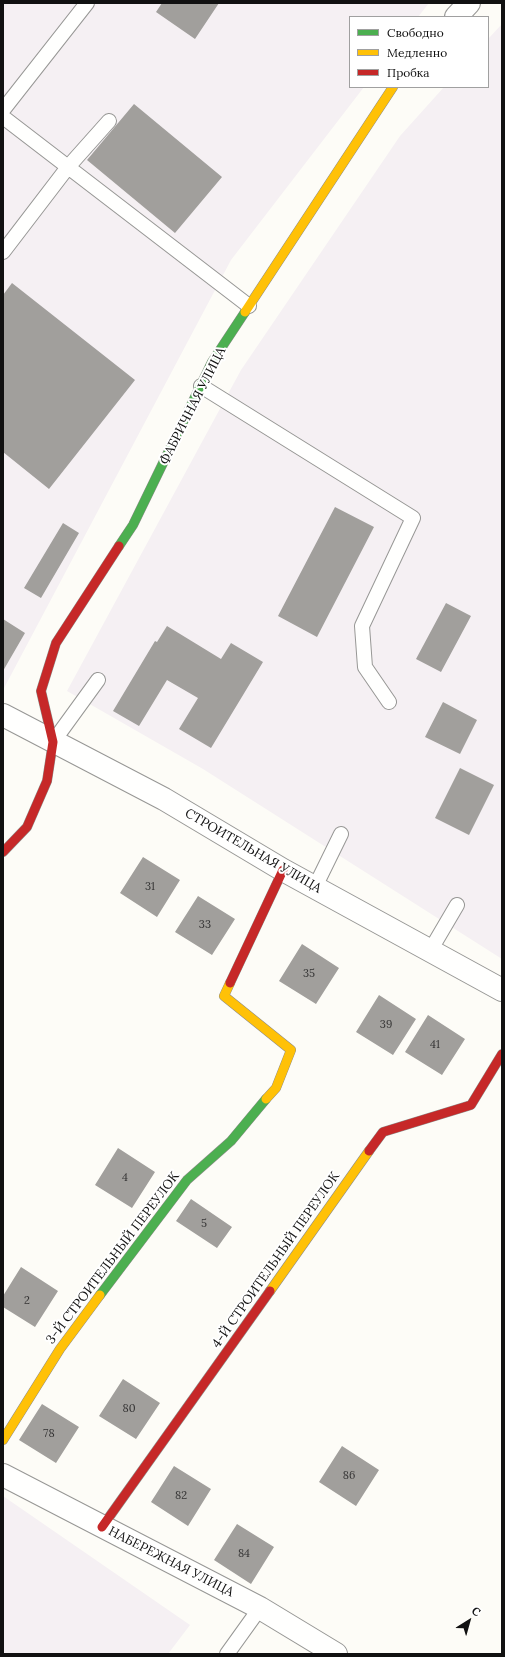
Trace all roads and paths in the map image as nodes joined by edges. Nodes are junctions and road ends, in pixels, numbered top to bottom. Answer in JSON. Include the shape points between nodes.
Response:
{"nodes":[{"id":1,"x":88,"y":3,"type":"edge"},
{"id":2,"x":470,"y":3,"type":"edge"},
{"id":3,"x":457,"y":16,"type":"edge"},
{"id":4,"x":392,"y":88,"type":"edge"},
{"id":5,"x":3,"y":110,"type":"edge"},
{"id":6,"x":3,"y":117,"type":"edge"},
{"id":7,"x":109,"y":120,"type":"dead end"},
{"id":8,"x":68,"y":167,"type":"junction"},
{"id":9,"x":3,"y":252,"type":"edge"},
{"id":10,"x":249,"y":306,"type":"junction"},
{"id":11,"x":200,"y":386,"type":"junction"},
{"id":12,"x":98,"y":680,"type":"dead end"},
{"id":13,"x":389,"y":702,"type":"dead end"},
{"id":14,"x":3,"y":715,"type":"edge"},
{"id":15,"x":53,"y":742,"type":"junction"},
{"id":16,"x":342,"y":834,"type":"dead end"},
{"id":17,"x":3,"y":852,"type":"edge"},
{"id":18,"x":283,"y":870,"type":"junction"},
{"id":19,"x":315,"y":887,"type":"junction"},
{"id":20,"x":457,"y":905,"type":"dead end"},
{"id":21,"x":430,"y":951,"type":"junction"},
{"id":22,"x":502,"y":990,"type":"edge"},
{"id":23,"x":502,"y":1054,"type":"edge"},
{"id":24,"x":3,"y":1440,"type":"edge"},
{"id":25,"x":3,"y":1475,"type":"edge"},
{"id":26,"x":102,"y":1526,"type":"junction"},
{"id":27,"x":260,"y":1608,"type":"junction"},
{"id":28,"x":227,"y":1654,"type":"edge"},
{"id":29,"x":336,"y":1654,"type":"edge"}],
"edges":[{"from":1,"to":5,"type":"lane"},
{"from":2,"to":3,"type":"street"},
{"from":4,"to":10,"type":"street","name":"ФАБРИЧНАЯ УЛИЦА"},
{"from":6,"to":8,"type":"lane"},
{"from":7,"to":8,"type":"lane"},
{"from":8,"to":9,"type":"lane"},
{"from":8,"to":10,"type":"lane"},
{"from":10,"to":11,"type":"street","name":"ФАБРИЧНАЯ УЛИЦА","via":[[212,362]]},
{"from":11,"to":13,"type":"lane","via":[[413,518],[362,626],[365,667]]},
{"from":11,"to":15,"type":"street","name":"ФАБРИЧНАЯ УЛИЦА","via":[[133,525],[56,644],[41,691]]},
{"from":12,"to":15,"type":"lane"},
{"from":14,"to":15,"type":"street","name":"СТРОИТЕЛЬНАЯ УЛИЦА"},
{"from":15,"to":17,"type":"street","via":[[47,781],[26,827]]},
{"from":15,"to":18,"type":"street","name":"СТРОИТЕЛЬНАЯ УЛИЦА","via":[[164,799]]},
{"from":16,"to":19,"type":"lane"},
{"from":18,"to":19,"type":"street","name":"СТРОИТЕЛЬНАЯ УЛИЦА"},
{"from":18,"to":24,"type":"street","name":"3-Й СТРОИТЕЛЬНЫЙ ПЕРЕУЛОК","via":[[224,996],[290,1050],[276,1088],[231,1141],[187,1180],[60,1349]]},
{"from":19,"to":21,"type":"street","name":"СТРОИТЕЛЬНАЯ УЛИЦА"},
{"from":20,"to":21,"type":"lane"},
{"from":21,"to":22,"type":"street","name":"СТРОИТЕЛЬНАЯ УЛИЦА"},
{"from":23,"to":26,"type":"street","name":"4-Й СТРОИТЕЛЬНЫЙ ПЕРЕУЛОК","via":[[471,1105],[383,1132]]},
{"from":25,"to":26,"type":"street","name":"НАБЕРЕЖНАЯ УЛИЦА"},
{"from":26,"to":27,"type":"street","name":"НАБЕРЕЖНАЯ УЛИЦА"},
{"from":27,"to":28,"type":"lane"},
{"from":27,"to":29,"type":"street","name":"НАБЕРЕЖНАЯ УЛИЦА"}]}
